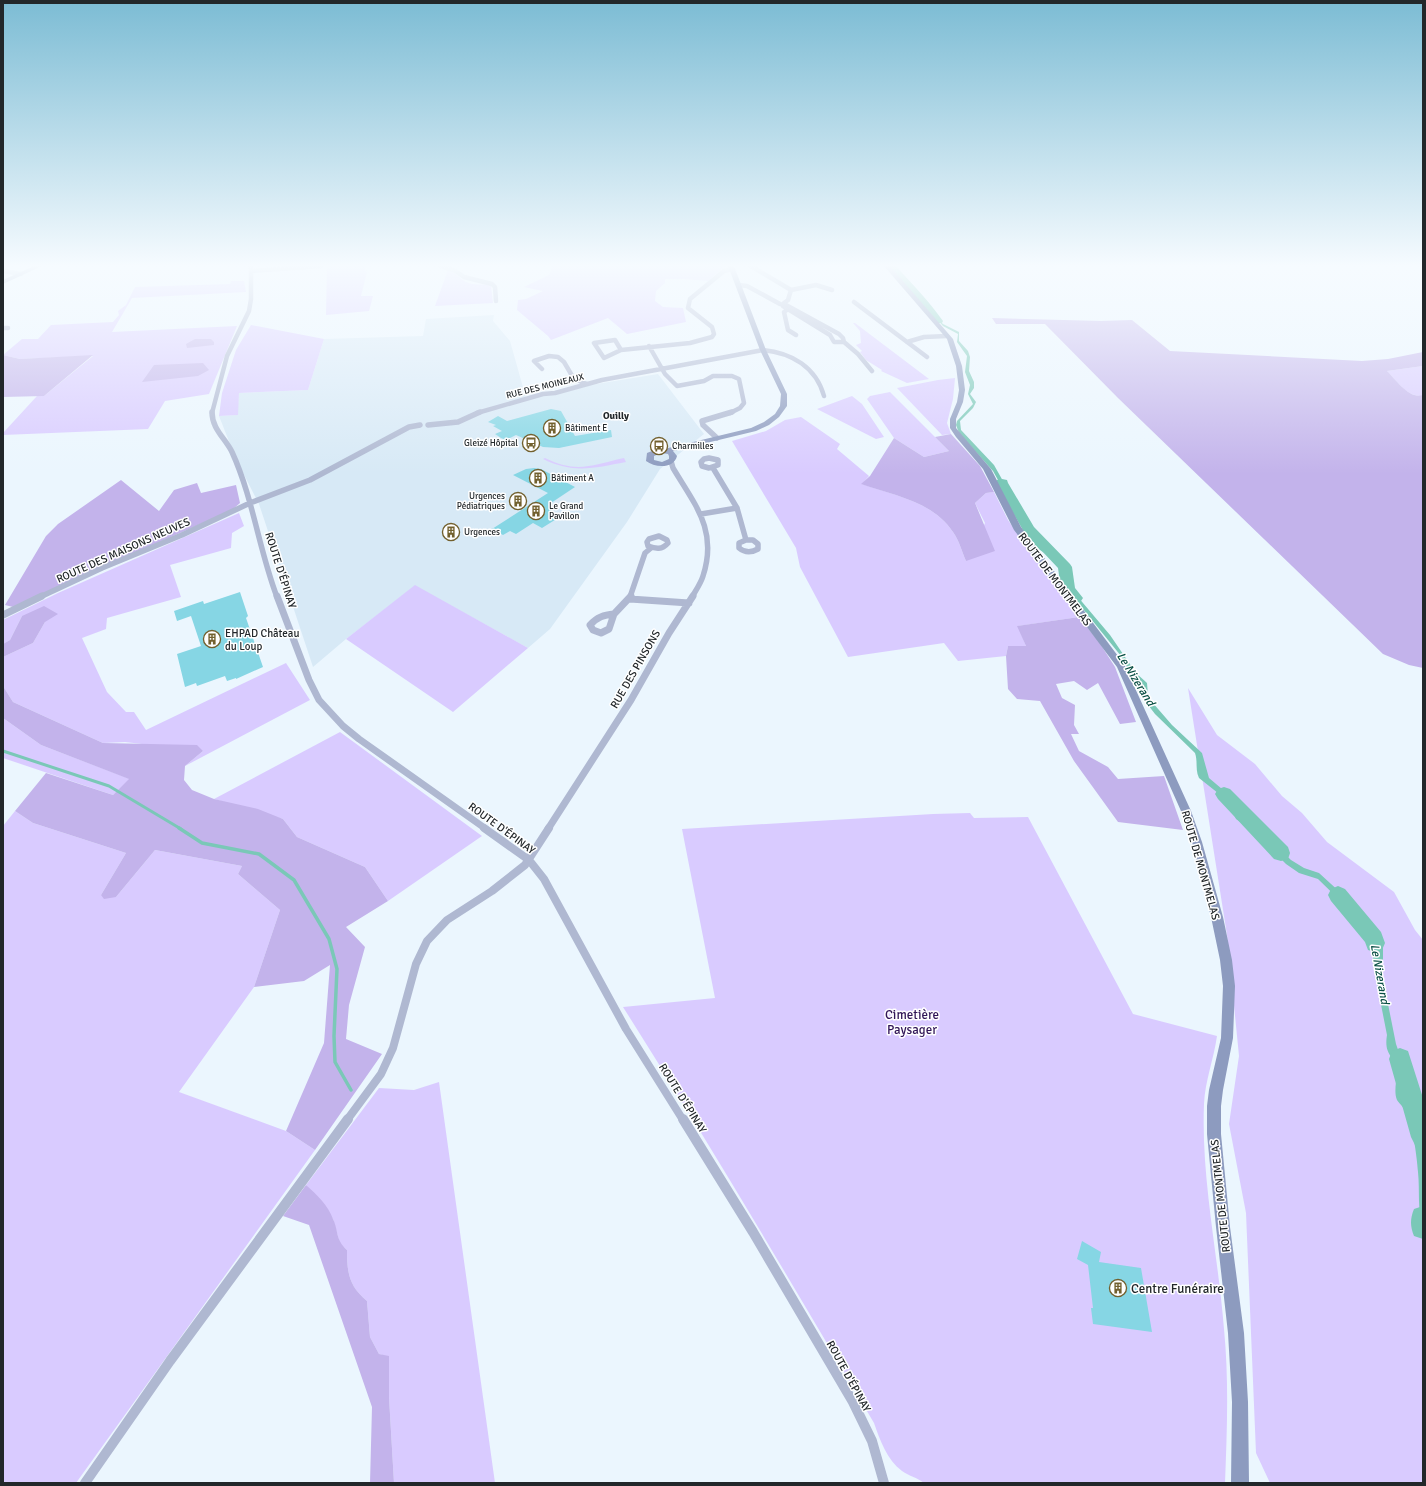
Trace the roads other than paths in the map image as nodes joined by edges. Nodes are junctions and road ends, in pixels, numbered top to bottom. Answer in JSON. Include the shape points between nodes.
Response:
{"nodes":[{"id":1,"x":238,"y":335,"type":"edge"},
{"id":2,"x":713,"y":335,"type":"edge"},
{"id":3,"x":758,"y":335,"type":"edge"},
{"id":4,"x":830,"y":335,"type":"edge"},
{"id":5,"x":840,"y":335,"type":"edge"},
{"id":6,"x":898,"y":335,"type":"edge"},
{"id":7,"x":947,"y":336,"type":"joint"},
{"id":8,"x":844,"y":342,"type":"junction"},
{"id":9,"x":907,"y":342,"type":"junction"},
{"id":10,"x":648,"y":346,"type":"junction"},
{"id":11,"x":621,"y":350,"type":"junction"},
{"id":12,"x":763,"y":350,"type":"junction"},
{"id":13,"x":927,"y":357,"type":"dead end"},
{"id":14,"x":542,"y":369,"type":"dead end"},
{"id":15,"x":662,"y":369,"type":"junction"},
{"id":16,"x":872,"y":371,"type":"dead end"},
{"id":17,"x":588,"y":384,"type":"junction"},
{"id":18,"x":824,"y":396,"type":"dead end"},
{"id":19,"x":420,"y":425,"type":"dead end"},
{"id":20,"x":428,"y":425,"type":"dead end"},
{"id":21,"x":717,"y":438,"type":"junction"},
{"id":22,"x":698,"y":442,"type":"junction"},
{"id":23,"x":666,"y":451,"type":"junction"},
{"id":24,"x":669,"y":461,"type":"junction"},
{"id":25,"x":712,"y":468,"type":"dead end"},
{"id":26,"x":250,"y":502,"type":"junction"},
{"id":27,"x":737,"y":508,"type":"junction"},
{"id":28,"x":701,"y":514,"type":"junction"},
{"id":29,"x":746,"y":540,"type":"dead end"},
{"id":30,"x":651,"y":548,"type":"dead end"},
{"id":31,"x":630,"y":599,"type":"junction"},
{"id":32,"x":689,"y":603,"type":"junction"},
{"id":33,"x":614,"y":614,"type":"dead end"},
{"id":34,"x":3,"y":615,"type":"edge"},
{"id":35,"x":529,"y":860,"type":"junction"},
{"id":36,"x":85,"y":1483,"type":"edge"},
{"id":37,"x":884,"y":1483,"type":"edge"},
{"id":38,"x":1240,"y":1483,"type":"edge"}],
"edges":[{"from":1,"to":26,"type":"street","name":"ROUTE D'ÉPINAY","via":[[227,356],[212,411],[212,421],[231,451]]},
{"from":2,"to":10,"type":"street","via":[[690,343]]},
{"from":3,"to":12,"type":"street"},
{"from":4,"to":8,"type":"street","via":[[834,342]]},
{"from":5,"to":8,"type":"street"},
{"from":6,"to":9,"type":"street"},
{"from":7,"to":9,"type":"street","via":[[924,337]]},
{"from":7,"to":38,"type":"street","name":"ROUTE DE MONTMELAS","via":[[958,361],[961,383],[961,398],[953,419],[953,428],[987,469],[1017,528],[1121,666],[1186,811],[1217,917],[1229,986],[1227,1038],[1216,1090],[1214,1134],[1236,1333],[1240,1402]]},
{"from":8,"to":16,"type":"street","via":[[853,348]]},
{"from":9,"to":13,"type":"street"},
{"from":10,"to":11,"type":"street"},
{"from":10,"to":15,"type":"street"},
{"from":11,"to":11,"type":"street","via":[[604,358],[594,343],[615,340]]},
{"from":12,"to":15,"type":"street","name":"RUE DES MOINEAUX"},
{"from":12,"to":18,"type":"street","name":"RUE DES MOINEAUX","via":[[778,351],[804,364],[817,379]]},
{"from":12,"to":21,"type":"street","via":[[784,394],[786,402],[783,410],[761,427]]},
{"from":14,"to":17,"type":"street","via":[[534,361],[555,356],[561,358],[573,378]]},
{"from":15,"to":17,"type":"street","name":"RUE DES MOINEAUX"},
{"from":15,"to":21,"type":"street","via":[[677,386],[704,381],[713,376],[732,376],[739,379],[744,403],[740,409],[702,421]]},
{"from":17,"to":20,"type":"street","name":"RUE DES MOINEAUX","via":[[516,401],[474,414],[469,419],[454,424]]},
{"from":19,"to":26,"type":"street","via":[[410,427],[310,480]]},
{"from":21,"to":22,"type":"street"},
{"from":22,"to":23,"type":"street"},
{"from":22,"to":24,"type":"street"},
{"from":23,"to":24,"type":"street"},
{"from":23,"to":24,"type":"street","via":[[654,452],[649,457],[652,462]]},
{"from":24,"to":28,"type":"street","name":"RUE DES PINSONS"},
{"from":25,"to":27,"type":"street"},
{"from":26,"to":34,"type":"street","name":"ROUTE DES MAISONS NEUVES"},
{"from":26,"to":35,"type":"street","name":"ROUTE D'ÉPINAY","via":[[269,576],[319,700],[359,739]]},
{"from":27,"to":28,"type":"street"},
{"from":27,"to":29,"type":"street"},
{"from":28,"to":32,"type":"street","name":"RUE DES PINSONS","via":[[707,532],[709,553],[703,577]]},
{"from":30,"to":31,"type":"street","via":[[645,553]]},
{"from":31,"to":32,"type":"street"},
{"from":31,"to":33,"type":"street"},
{"from":32,"to":35,"type":"street","name":"RUE DES PINSONS","via":[[631,700]]},
{"from":35,"to":36,"type":"street","name":"RUE DES PINSONS","via":[[512,877],[447,920],[427,940],[416,964],[393,1048],[381,1074],[175,1354]]},
{"from":35,"to":37,"type":"street","name":"ROUTE D'ÉPINAY","via":[[544,879],[626,1029],[749,1225],[853,1402],[872,1441]]}]}
